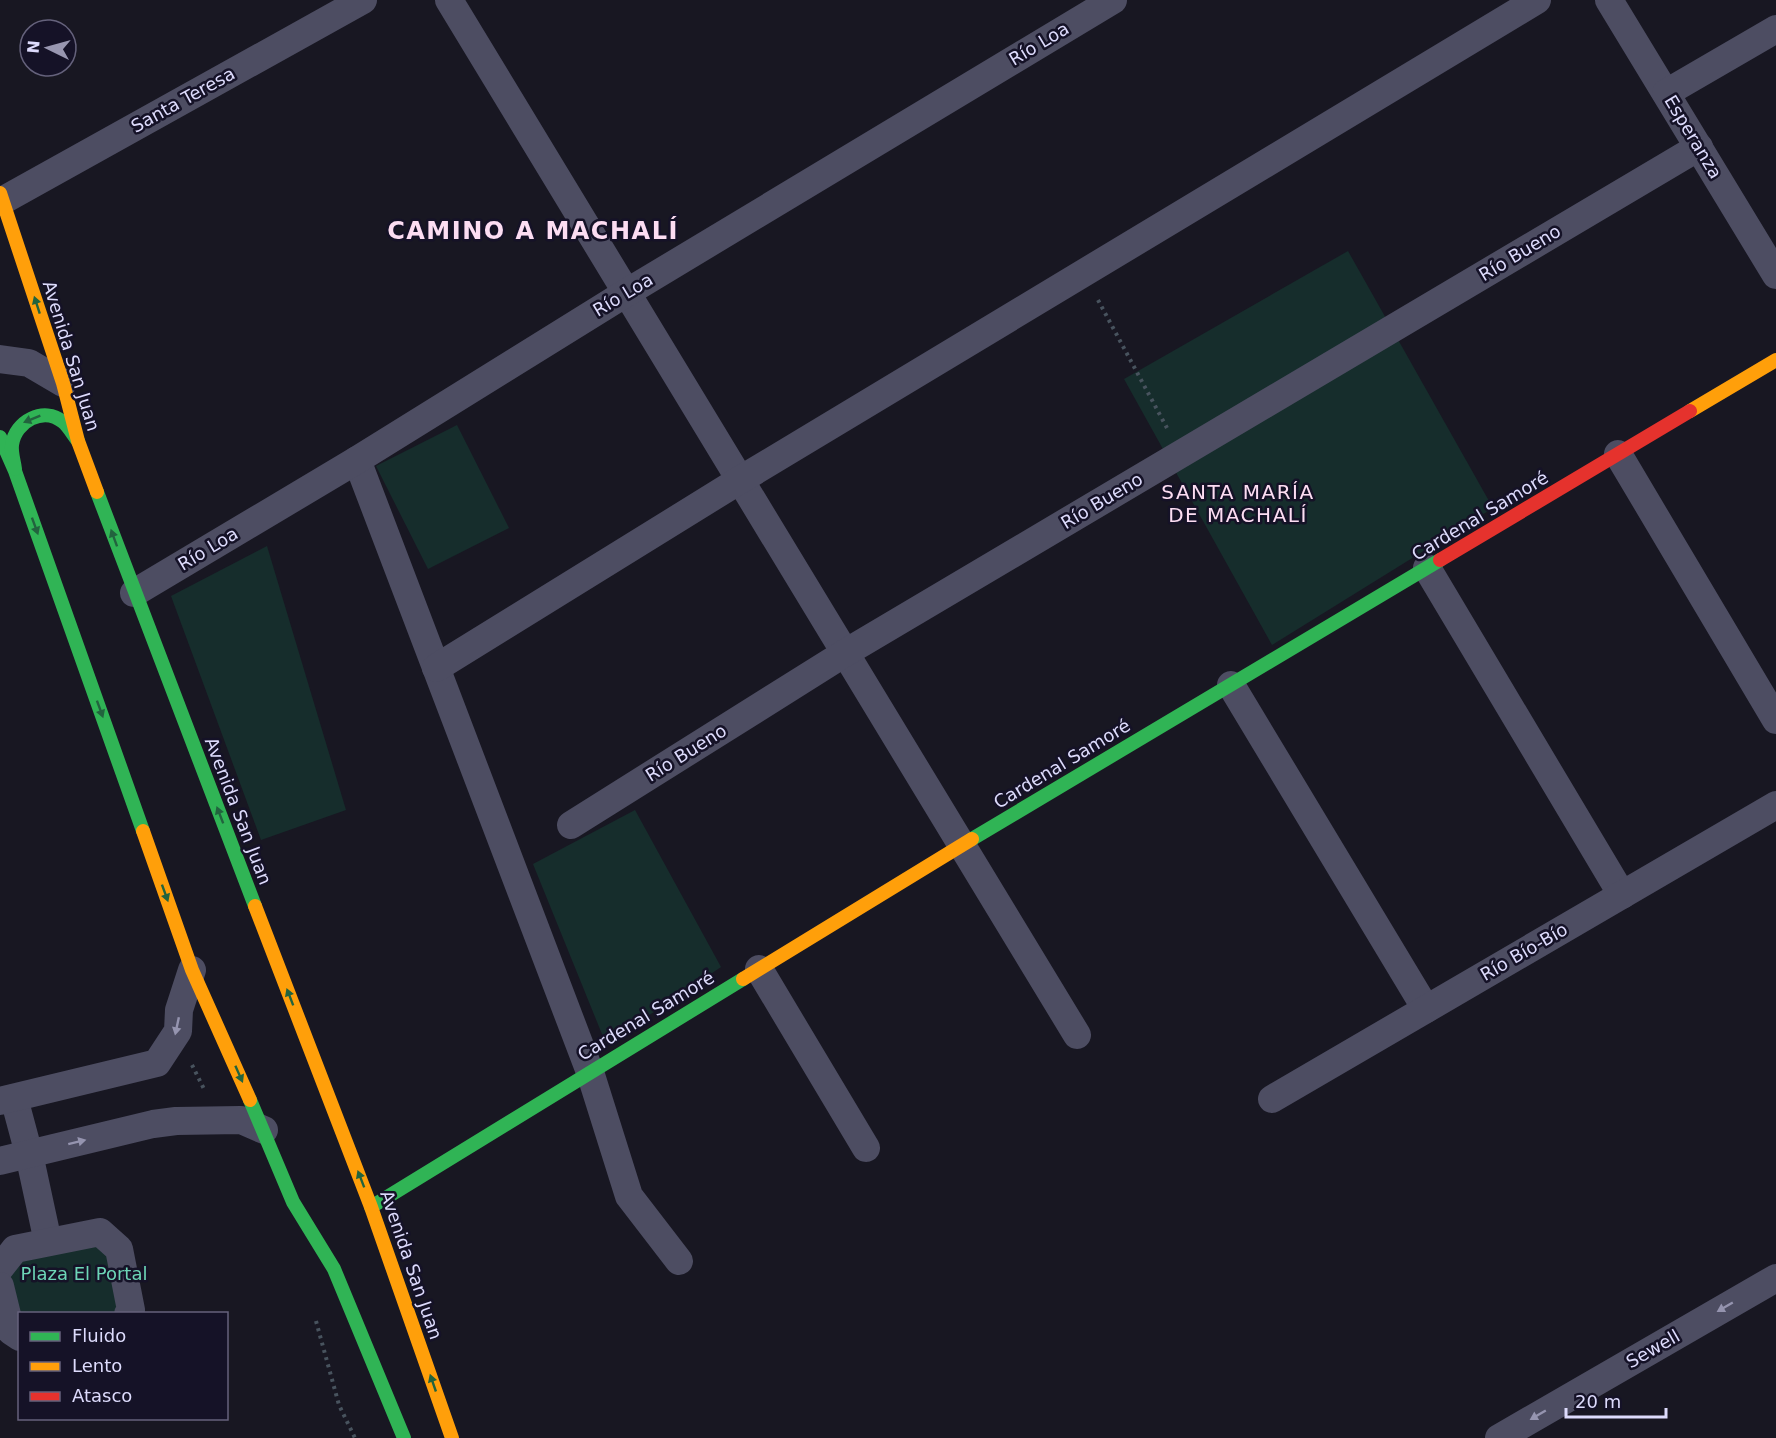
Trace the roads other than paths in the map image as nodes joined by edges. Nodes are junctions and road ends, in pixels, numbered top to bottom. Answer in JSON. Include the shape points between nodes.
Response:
{"nodes":[{"id":1,"x":363,"y":0,"type":"edge"},
{"id":2,"x":449,"y":0,"type":"edge"},
{"id":3,"x":1113,"y":0,"type":"edge"},
{"id":4,"x":1537,"y":0,"type":"edge"},
{"id":5,"x":1609,"y":0,"type":"edge"},
{"id":6,"x":1776,"y":28,"type":"edge"},
{"id":7,"x":1666,"y":93,"type":"junction"},
{"id":8,"x":1699,"y":147,"type":"junction"},
{"id":9,"x":1,"y":199,"type":"edge"},
{"id":10,"x":1776,"y":275,"type":"edge"},
{"id":11,"x":627,"y":292,"type":"junction"},
{"id":12,"x":0,"y":359,"type":"edge"},
{"id":13,"x":1776,"y":360,"type":"edge"},
{"id":14,"x":63,"y":383,"type":"junction"},
{"id":15,"x":0,"y":437,"type":"edge"},
{"id":16,"x":78,"y":441,"type":"junction"},
{"id":17,"x":1618,"y":454,"type":"junction"},
{"id":18,"x":357,"y":460,"type":"junction"},
{"id":19,"x":15,"y":471,"type":"junction"},
{"id":20,"x":740,"y":480,"type":"junction"},
{"id":21,"x":1427,"y":568,"type":"junction"},
{"id":22,"x":134,"y":593,"type":"junction"},
{"id":23,"x":845,"y":653,"type":"junction"},
{"id":24,"x":436,"y":668,"type":"junction"},
{"id":25,"x":1231,"y":685,"type":"junction"},
{"id":26,"x":1776,"y":720,"type":"edge"},
{"id":27,"x":1776,"y":805,"type":"edge"},
{"id":28,"x":572,"y":825,"type":"dead end"},
{"id":29,"x":962,"y":845,"type":"junction"},
{"id":30,"x":1622,"y":895,"type":"junction"},
{"id":31,"x":759,"y":969,"type":"junction"},
{"id":32,"x":192,"y":970,"type":"junction"},
{"id":33,"x":1426,"y":1009,"type":"junction"},
{"id":34,"x":1077,"y":1035,"type":"dead end"},
{"id":35,"x":590,"y":1072,"type":"junction"},
{"id":36,"x":1272,"y":1099,"type":"dead end"},
{"id":37,"x":7,"y":1100,"type":"edge"},
{"id":38,"x":264,"y":1130,"type":"junction"},
{"id":39,"x":866,"y":1148,"type":"dead end"},
{"id":40,"x":29,"y":1154,"type":"junction"},
{"id":41,"x":0,"y":1161,"type":"edge"},
{"id":42,"x":371,"y":1207,"type":"junction"},
{"id":43,"x":48,"y":1242,"type":"junction"},
{"id":44,"x":679,"y":1260,"type":"dead end"},
{"id":45,"x":0,"y":1268,"type":"edge"},
{"id":46,"x":1776,"y":1278,"type":"edge"},
{"id":47,"x":0,"y":1286,"type":"edge"},
{"id":48,"x":130,"y":1312,"type":"edge"},
{"id":49,"x":18,"y":1336,"type":"edge"},
{"id":50,"x":405,"y":1438,"type":"edge"},
{"id":51,"x":452,"y":1438,"type":"edge"},
{"id":52,"x":1499,"y":1438,"type":"edge"}],
"edges":[{"from":1,"to":9,"type":"street","name":"Santa Teresa"},
{"from":2,"to":11,"type":"street"},
{"from":3,"to":11,"type":"street","name":"Río Loa"},
{"from":4,"to":20,"type":"street"},
{"from":5,"to":7,"type":"street","name":"Esperanza"},
{"from":6,"to":7,"type":"street"},
{"from":7,"to":8,"type":"street","name":"Esperanza"},
{"from":8,"to":10,"type":"street","name":"Esperanza"},
{"from":8,"to":23,"type":"street","name":"Río Bueno"},
{"from":14,"to":9,"type":"main road","name":"Avenida San Juan","one_way":true},
{"from":11,"to":18,"type":"street","name":"Río Loa"},
{"from":11,"to":20,"type":"street"},
{"from":12,"to":14,"type":"street","via":[[30,363]]},
{"from":13,"to":17,"type":"main road","name":"Cardenal Samoré"},
{"from":14,"to":16,"type":"main road","name":"Avenida San Juan"},
{"from":15,"to":19,"type":"main road"},
{"from":16,"to":19,"type":"main road","one_way":true,"via":[[61,420],[47,414],[33,417],[22,423],[12,444]]},
{"from":22,"to":16,"type":"main road","name":"Avenida San Juan","one_way":true},
{"from":17,"to":21,"type":"main road","name":"Cardenal Samoré"},
{"from":17,"to":26,"type":"street"},
{"from":18,"to":22,"type":"street","name":"Río Loa"},
{"from":18,"to":24,"type":"street"},
{"from":19,"to":32,"type":"main road","one_way":true},
{"from":20,"to":23,"type":"street"},
{"from":20,"to":24,"type":"street"},
{"from":21,"to":25,"type":"main road","name":"Cardenal Samoré"},
{"from":21,"to":30,"type":"street"},
{"from":42,"to":22,"type":"main road","name":"Avenida San Juan","one_way":true},
{"from":23,"to":28,"type":"street","name":"Río Bueno"},
{"from":23,"to":29,"type":"street"},
{"from":24,"to":35,"type":"street"},
{"from":25,"to":29,"type":"main road","name":"Cardenal Samoré"},
{"from":25,"to":33,"type":"street"},
{"from":27,"to":30,"type":"street","name":"Río Bío-Bío"},
{"from":29,"to":31,"type":"main road","name":"Cardenal Samoré"},
{"from":29,"to":34,"type":"street"},
{"from":30,"to":33,"type":"street","name":"Río Bío-Bío"},
{"from":31,"to":35,"type":"main road","name":"Cardenal Samoré"},
{"from":31,"to":39,"type":"street"},
{"from":32,"to":37,"type":"street","one_way":true,"via":[[179,1010],[178,1031],[157,1063]]},
{"from":32,"to":38,"type":"main road","one_way":true},
{"from":33,"to":36,"type":"street","name":"Río Bío-Bío"},
{"from":35,"to":42,"type":"main road","name":"Cardenal Samoré"},
{"from":35,"to":44,"type":"street","via":[[629,1196]]},
{"from":37,"to":40,"type":"street"},
{"from":40,"to":38,"type":"street","one_way":true,"via":[[176,1121],[241,1120]]},
{"from":38,"to":50,"type":"main road","via":[[293,1202],[334,1269]]},
{"from":40,"to":41,"type":"street"},
{"from":40,"to":43,"type":"street"},
{"from":51,"to":42,"type":"main road","name":"Avenida San Juan","one_way":true},
{"from":43,"to":45,"type":"street","via":[[15,1249]]},
{"from":43,"to":48,"type":"street","via":[[100,1232],[118,1249]]},
{"from":46,"to":52,"type":"street","name":"Sewell","one_way":true},
{"from":47,"to":49,"type":"street","via":[[11,1331]]}]}
